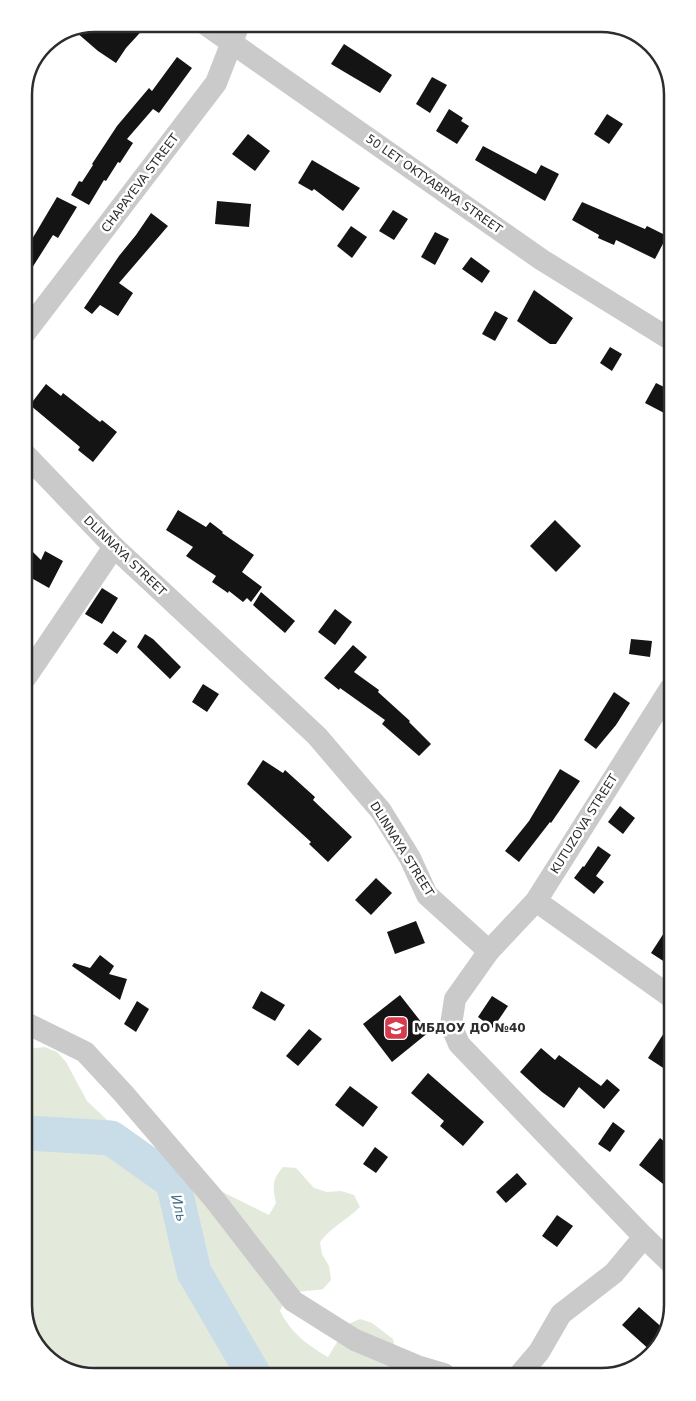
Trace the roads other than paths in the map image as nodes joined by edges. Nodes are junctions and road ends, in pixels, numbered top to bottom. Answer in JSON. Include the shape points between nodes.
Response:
{"nodes":[{"id":1,"x":235,"y":33,"type":"edge"},
{"id":2,"x":33,"y":323,"type":"edge"},
{"id":3,"x":664,"y":336,"type":"edge"},
{"id":4,"x":33,"y":462,"type":"edge"},
{"id":5,"x":114,"y":547,"type":"junction"},
{"id":6,"x":33,"y":667,"type":"edge"},
{"id":7,"x":664,"y":698,"type":"edge"},
{"id":8,"x":536,"y":901,"type":"junction"},
{"id":9,"x":489,"y":951,"type":"junction"},
{"id":10,"x":664,"y":992,"type":"edge"},
{"id":11,"x":32,"y":1026,"type":"edge"},
{"id":12,"x":644,"y":1238,"type":"junction"},
{"id":13,"x":664,"y":1257,"type":"edge"},
{"id":14,"x":424,"y":1368,"type":"edge"},
{"id":15,"x":525,"y":1368,"type":"edge"}],
"edges":[{"from":1,"to":2,"type":"street","name":"CHAPAYEVA STREET","via":[[216,83]]},
{"from":1,"to":3,"type":"street","name":"50 LET OKTYABRYA STREET","via":[[542,260]]},
{"from":4,"to":5,"type":"street","name":"DLINNAYA STREET"},
{"from":5,"to":6,"type":"street"},
{"from":5,"to":9,"type":"street","name":"DLINNAYA STREET","via":[[317,736],[381,811],[428,894]]},
{"from":7,"to":8,"type":"street","name":"KUTUZOVA STREET"},
{"from":8,"to":9,"type":"street","name":"KUTUZOVA STREET"},
{"from":8,"to":10,"type":"street"},
{"from":9,"to":12,"type":"street","via":[[455,999],[452,1025],[459,1044]]},
{"from":11,"to":14,"type":"street","via":[[85,1052],[214,1199],[293,1301],[355,1340]]},
{"from":12,"to":13,"type":"street"},
{"from":12,"to":15,"type":"street","via":[[614,1273],[561,1314],[539,1352]]}]}
